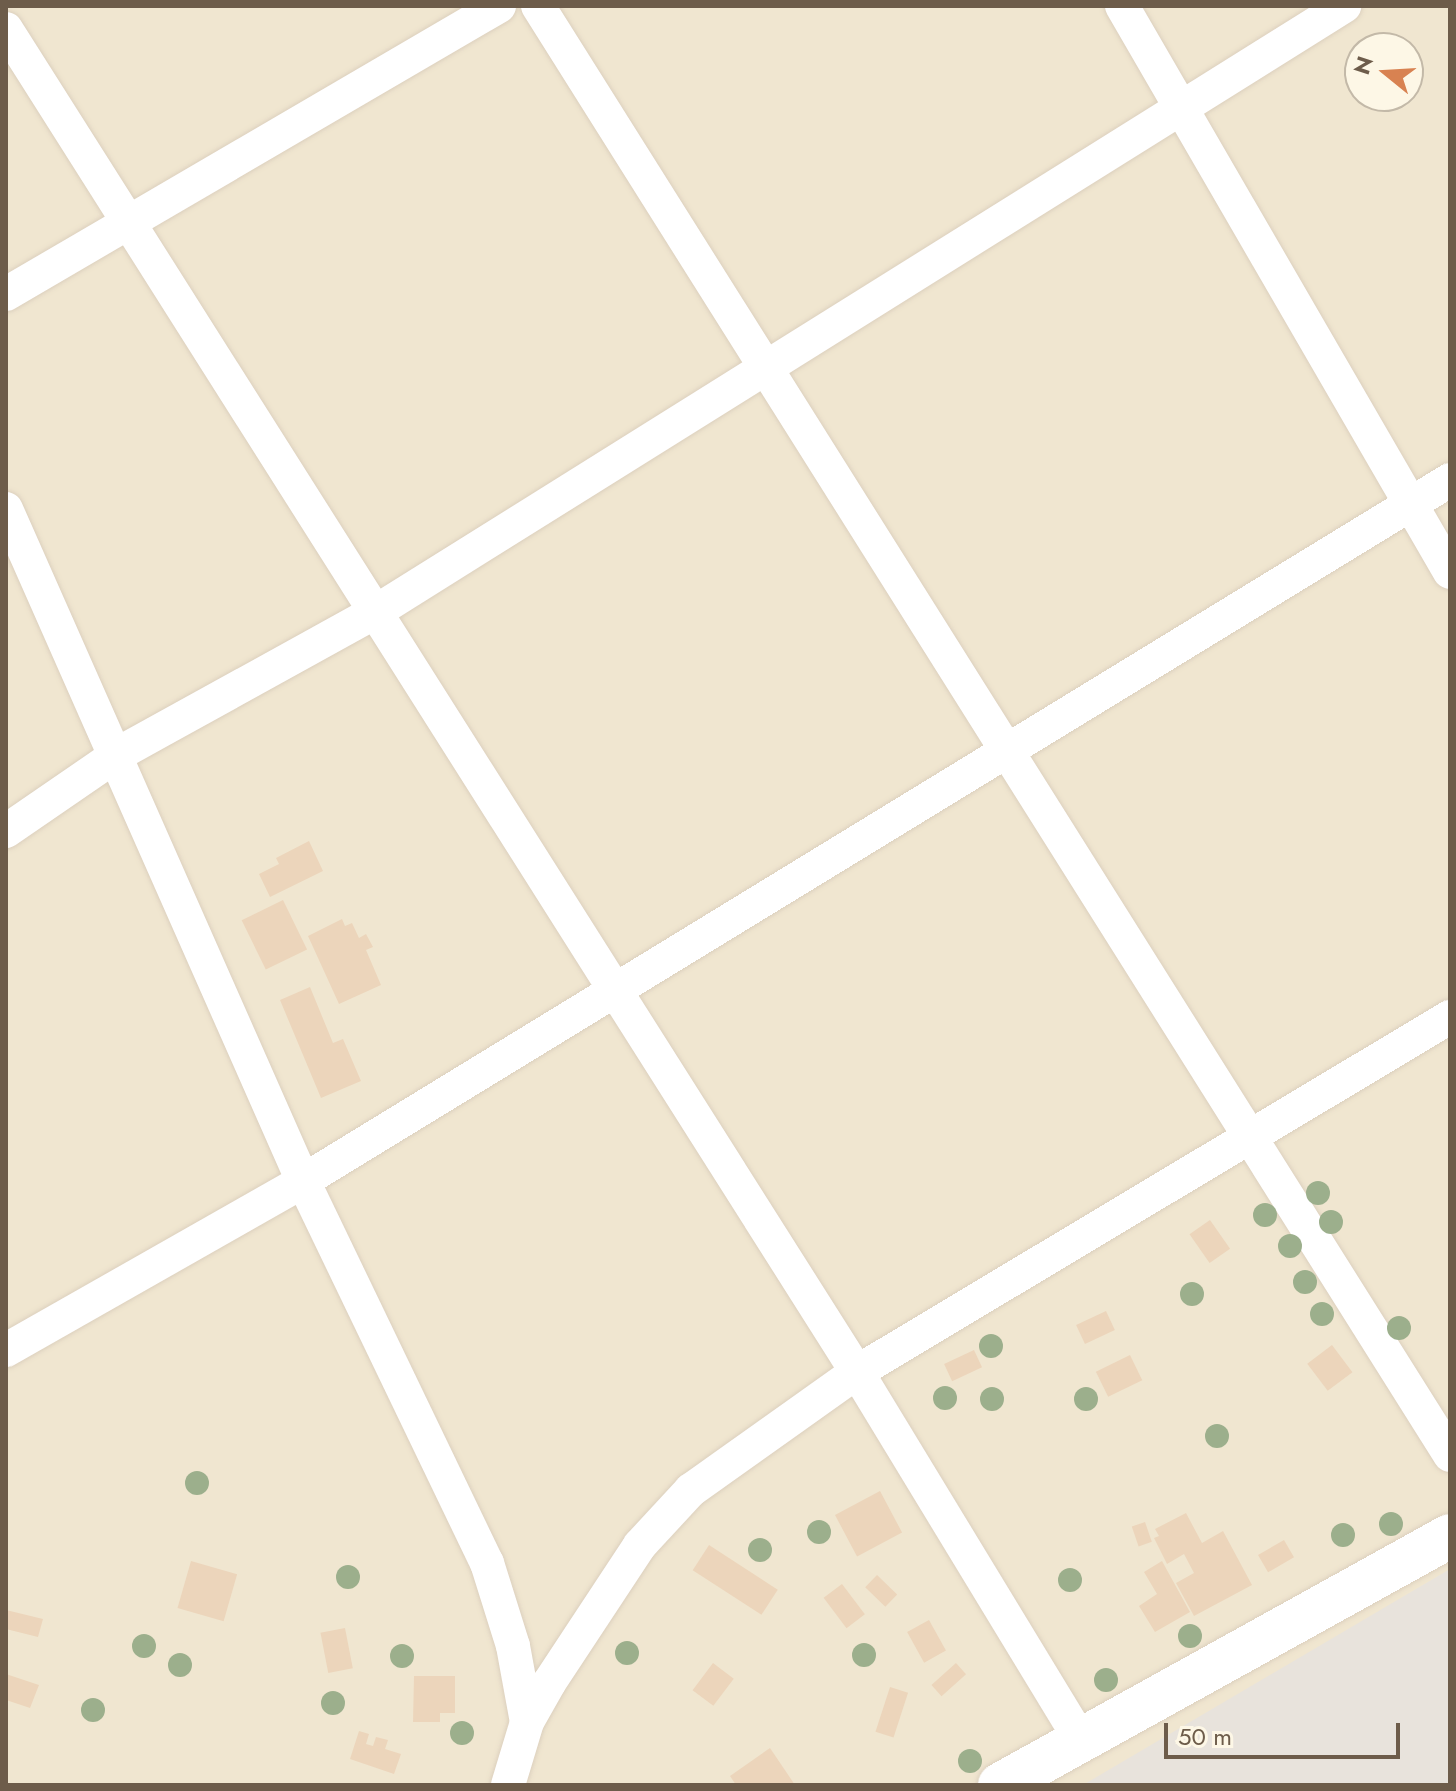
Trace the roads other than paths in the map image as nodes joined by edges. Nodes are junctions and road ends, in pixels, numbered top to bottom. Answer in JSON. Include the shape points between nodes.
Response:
{"nodes":[{"id":1,"x":499,"y":6,"type":"edge"},
{"id":2,"x":538,"y":6,"type":"edge"},
{"id":3,"x":1122,"y":6,"type":"edge"},
{"id":4,"x":1344,"y":6,"type":"edge"},
{"id":5,"x":6,"y":29,"type":"edge"},
{"id":6,"x":1180,"y":107,"type":"junction"},
{"id":7,"x":131,"y":222,"type":"junction"},
{"id":8,"x":6,"y":294,"type":"edge"},
{"id":9,"x":764,"y":368,"type":"junction"},
{"id":10,"x":1450,"y":480,"type":"edge"},
{"id":11,"x":1411,"y":504,"type":"junction"},
{"id":12,"x":6,"y":509,"type":"edge"},
{"id":13,"x":1450,"y":572,"type":"edge"},
{"id":14,"x":377,"y":611,"type":"junction"},
{"id":15,"x":1004,"y":752,"type":"junction"},
{"id":16,"x":118,"y":754,"type":"junction"},
{"id":17,"x":6,"y":831,"type":"edge"},
{"id":18,"x":613,"y":991,"type":"junction"},
{"id":19,"x":1450,"y":1017,"type":"edge"},
{"id":20,"x":1248,"y":1139,"type":"junction"},
{"id":21,"x":303,"y":1181,"type":"junction"},
{"id":22,"x":6,"y":1350,"type":"edge"},
{"id":23,"x":857,"y":1372,"type":"junction"},
{"id":24,"x":1450,"y":1455,"type":"edge"},
{"id":25,"x":1450,"y":1536,"type":"edge"},
{"id":26,"x":527,"y":1722,"type":"junction"},
{"id":27,"x":1081,"y":1740,"type":"junction"},
{"id":28,"x":508,"y":1785,"type":"edge"},
{"id":29,"x":1000,"y":1785,"type":"edge"}],
"edges":[{"from":1,"to":7,"type":"street"},
{"from":2,"to":9,"type":"street"},
{"from":3,"to":6,"type":"street"},
{"from":4,"to":6,"type":"street"},
{"from":5,"to":7,"type":"street"},
{"from":6,"to":9,"type":"street"},
{"from":6,"to":11,"type":"street"},
{"from":7,"to":8,"type":"street"},
{"from":7,"to":14,"type":"street"},
{"from":9,"to":14,"type":"street"},
{"from":9,"to":15,"type":"street"},
{"from":10,"to":11,"type":"street"},
{"from":11,"to":13,"type":"street"},
{"from":11,"to":15,"type":"street"},
{"from":12,"to":16,"type":"street"},
{"from":14,"to":16,"type":"street"},
{"from":14,"to":18,"type":"street"},
{"from":15,"to":18,"type":"street"},
{"from":15,"to":20,"type":"street"},
{"from":16,"to":17,"type":"street"},
{"from":16,"to":21,"type":"street"},
{"from":18,"to":21,"type":"street"},
{"from":18,"to":23,"type":"street"},
{"from":19,"to":20,"type":"street"},
{"from":20,"to":23,"type":"street"},
{"from":20,"to":24,"type":"street"},
{"from":21,"to":22,"type":"street"},
{"from":21,"to":26,"type":"street","via":[[487,1563],[513,1646]]},
{"from":23,"to":26,"type":"street","via":[[725,1463],[660,1522],[587,1623]]},
{"from":23,"to":27,"type":"street"},
{"from":25,"to":27,"type":"street"},
{"from":26,"to":28,"type":"street"},
{"from":27,"to":29,"type":"street"}]}
